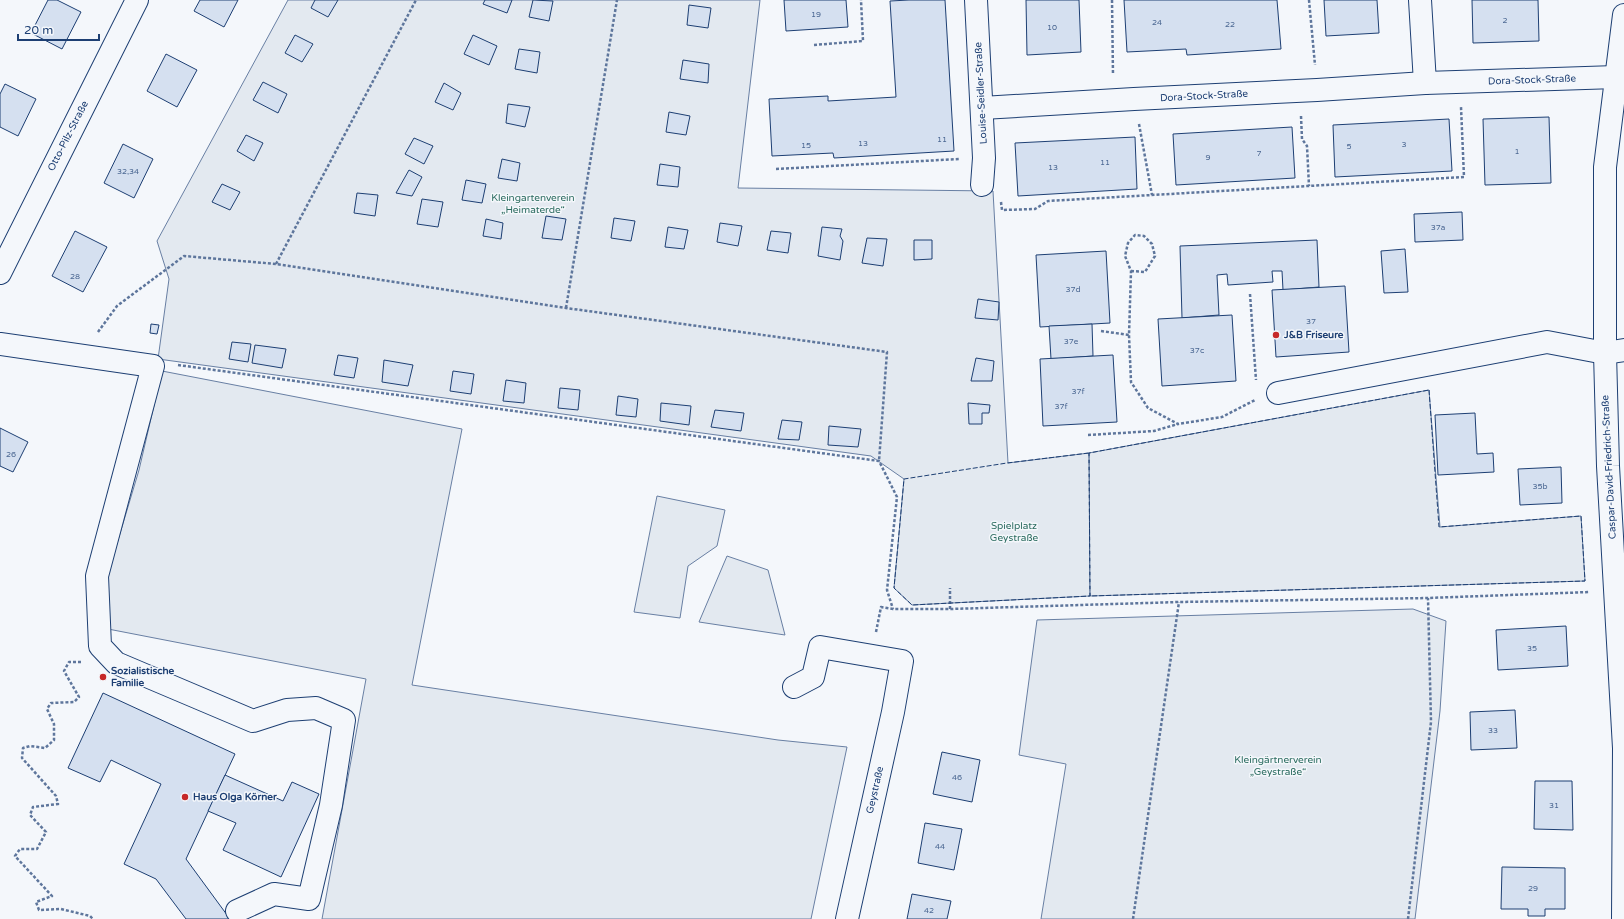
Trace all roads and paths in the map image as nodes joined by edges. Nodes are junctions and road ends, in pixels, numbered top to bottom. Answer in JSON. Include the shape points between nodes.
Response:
{"nodes":[{"id":1,"x":137,"y":0,"type":"edge"},
{"id":2,"x":416,"y":0,"type":"edge"},
{"id":3,"x":617,"y":0,"type":"edge"},
{"id":4,"x":861,"y":0,"type":"edge"},
{"id":5,"x":976,"y":0,"type":"edge"},
{"id":6,"x":1112,"y":0,"type":"edge"},
{"id":7,"x":1309,"y":0,"type":"edge"},
{"id":8,"x":1420,"y":0,"type":"edge"},
{"id":9,"x":1624,"y":15,"type":"edge"},
{"id":10,"x":814,"y":45,"type":"dead end"},
{"id":11,"x":1616,"y":77,"type":"junction"},
{"id":12,"x":1459,"y":82,"type":"junction"},
{"id":13,"x":1425,"y":83,"type":"junction"},
{"id":14,"x":1308,"y":91,"type":"junction"},
{"id":15,"x":1124,"y":100,"type":"junction"},
{"id":16,"x":982,"y":108,"type":"junction"},
{"id":17,"x":984,"y":158,"type":"junction"},
{"id":18,"x":776,"y":169,"type":"dead end"},
{"id":19,"x":982,"y":185,"type":"joint"},
{"id":20,"x":1309,"y":186,"type":"junction"},
{"id":21,"x":1152,"y":195,"type":"junction"},
{"id":22,"x":276,"y":264,"type":"junction"},
{"id":23,"x":1131,"y":272,"type":"junction"},
{"id":24,"x":0,"y":273,"type":"edge"},
{"id":25,"x":1250,"y":294,"type":"dead end"},
{"id":26,"x":566,"y":308,"type":"junction"},
{"id":27,"x":1101,"y":331,"type":"dead end"},
{"id":28,"x":1129,"y":335,"type":"junction"},
{"id":29,"x":0,"y":344,"type":"edge"},
{"id":30,"x":1614,"y":351,"type":"edge"},
{"id":31,"x":82,"y":356,"type":"junction"},
{"id":32,"x":153,"y":366,"type":"junction"},
{"id":33,"x":1278,"y":393,"type":"joint"},
{"id":34,"x":1257,"y":399,"type":"junction"},
{"id":35,"x":1178,"y":424,"type":"junction"},
{"id":36,"x":1088,"y":435,"type":"dead end"},
{"id":37,"x":879,"y":461,"type":"junction"},
{"id":38,"x":950,"y":588,"type":"dead end"},
{"id":39,"x":1616,"y":590,"type":"junction"},
{"id":40,"x":1428,"y":598,"type":"junction"},
{"id":41,"x":1179,"y":602,"type":"junction"},
{"id":42,"x":893,"y":609,"type":"junction"},
{"id":43,"x":950,"y":609,"type":"junction"},
{"id":44,"x":100,"y":646,"type":"junction"},
{"id":45,"x":871,"y":656,"type":"junction"},
{"id":46,"x":794,"y":687,"type":"dead end"},
{"id":47,"x":1624,"y":748,"type":"edge"},
{"id":48,"x":237,"y":911,"type":"dead end"},
{"id":49,"x":93,"y":919,"type":"edge"},
{"id":50,"x":847,"y":919,"type":"edge"},
{"id":51,"x":1133,"y":919,"type":"edge"},
{"id":52,"x":1408,"y":919,"type":"edge"},
{"id":53,"x":1623,"y":919,"type":"edge"}],
"edges":[{"from":1,"to":24,"type":"street","name":"Otto-Pilz-Straße"},
{"from":2,"to":22,"type":"path"},
{"from":3,"to":26,"type":"path"},
{"from":4,"to":10,"type":"path","via":[[863,41]]},
{"from":5,"to":16,"type":"street","name":"Louise-Seidler-Straße"},
{"from":6,"to":15,"type":"path"},
{"from":7,"to":14,"type":"path"},
{"from":8,"to":13,"type":"street"},
{"from":9,"to":11,"type":"street","name":"Caspar-David-Friedrich-Straße"},
{"from":11,"to":12,"type":"street","name":"Dora-Stock-Straße"},
{"from":11,"to":30,"type":"street","name":"Caspar-David-Friedrich-Straße","via":[[1606,167]]},
{"from":12,"to":13,"type":"street","name":"Dora-Stock-Straße"},
{"from":12,"to":20,"type":"path","via":[[1464,177]]},
{"from":13,"to":14,"type":"street","name":"Dora-Stock-Straße"},
{"from":14,"to":15,"type":"street","name":"Dora-Stock-Straße"},
{"from":14,"to":20,"type":"path","via":[[1302,139],[1307,146]]},
{"from":15,"to":16,"type":"street","name":"Dora-Stock-Straße"},
{"from":15,"to":21,"type":"path"},
{"from":16,"to":17,"type":"street","name":"Louise-Seidler-Straße"},
{"from":17,"to":18,"type":"path"},
{"from":17,"to":19,"type":"street","name":"Louise-Seidler-Straße"},
{"from":19,"to":21,"type":"path","via":[[998,186],[1002,210],[1035,209],[1048,201]]},
{"from":20,"to":21,"type":"path"},
{"from":22,"to":26,"type":"path"},
{"from":22,"to":31,"type":"path","via":[[184,256],[117,306]]},
{"from":23,"to":23,"type":"path","via":[[1125,256],[1128,243],[1135,235],[1144,236],[1152,244],[1155,256],[1145,272]]},
{"from":23,"to":28,"type":"path"},
{"from":25,"to":34,"type":"path"},
{"from":26,"to":37,"type":"path","via":[[887,352]]},
{"from":27,"to":28,"type":"path"},
{"from":28,"to":35,"type":"path","via":[[1131,382],[1148,408]]},
{"from":29,"to":31,"type":"street"},
{"from":30,"to":33,"type":"street","via":[[1547,342]]},
{"from":30,"to":39,"type":"street","name":"Caspar-David-Friedrich-Straße","via":[[1608,466]]},
{"from":31,"to":32,"type":"street"},
{"from":32,"to":37,"type":"path","via":[[174,365]]},
{"from":32,"to":44,"type":"street","via":[[97,576]]},
{"from":33,"to":34,"type":"path"},
{"from":34,"to":35,"type":"path","via":[[1222,417]]},
{"from":35,"to":36,"type":"path","via":[[1154,431]]},
{"from":37,"to":42,"type":"path","via":[[897,497],[887,590]]},
{"from":38,"to":43,"type":"path"},
{"from":39,"to":40,"type":"path"},
{"from":39,"to":47,"type":"street","name":"Caspar-David-Friedrich-Straße"},
{"from":40,"to":41,"type":"path"},
{"from":40,"to":52,"type":"path","via":[[1431,722]]},
{"from":41,"to":43,"type":"path"},
{"from":41,"to":51,"type":"path"},
{"from":42,"to":43,"type":"path"},
{"from":42,"to":45,"type":"path","via":[[881,607]]},
{"from":44,"to":48,"type":"street","via":[[116,663],[253,721],[286,710],[316,708],[344,720],[331,805],[309,899],[274,894]]},
{"from":44,"to":49,"type":"path","via":[[87,662],[69,662],[64,670],[79,698],[74,702],[51,703],[47,709],[54,724],[54,740],[45,748],[23,748],[22,758],[56,796],[58,804],[33,807],[30,815],[46,832],[37,849],[20,849],[15,856],[52,896],[36,902],[39,910],[61,909]]},
{"from":45,"to":46,"type":"street","via":[[820,648],[813,677]]},
{"from":45,"to":50,"type":"street","name":"Geystraße","via":[[902,661]]},
{"from":47,"to":53,"type":"street","name":"Caspar-David-Friedrich-Straße"}]}
